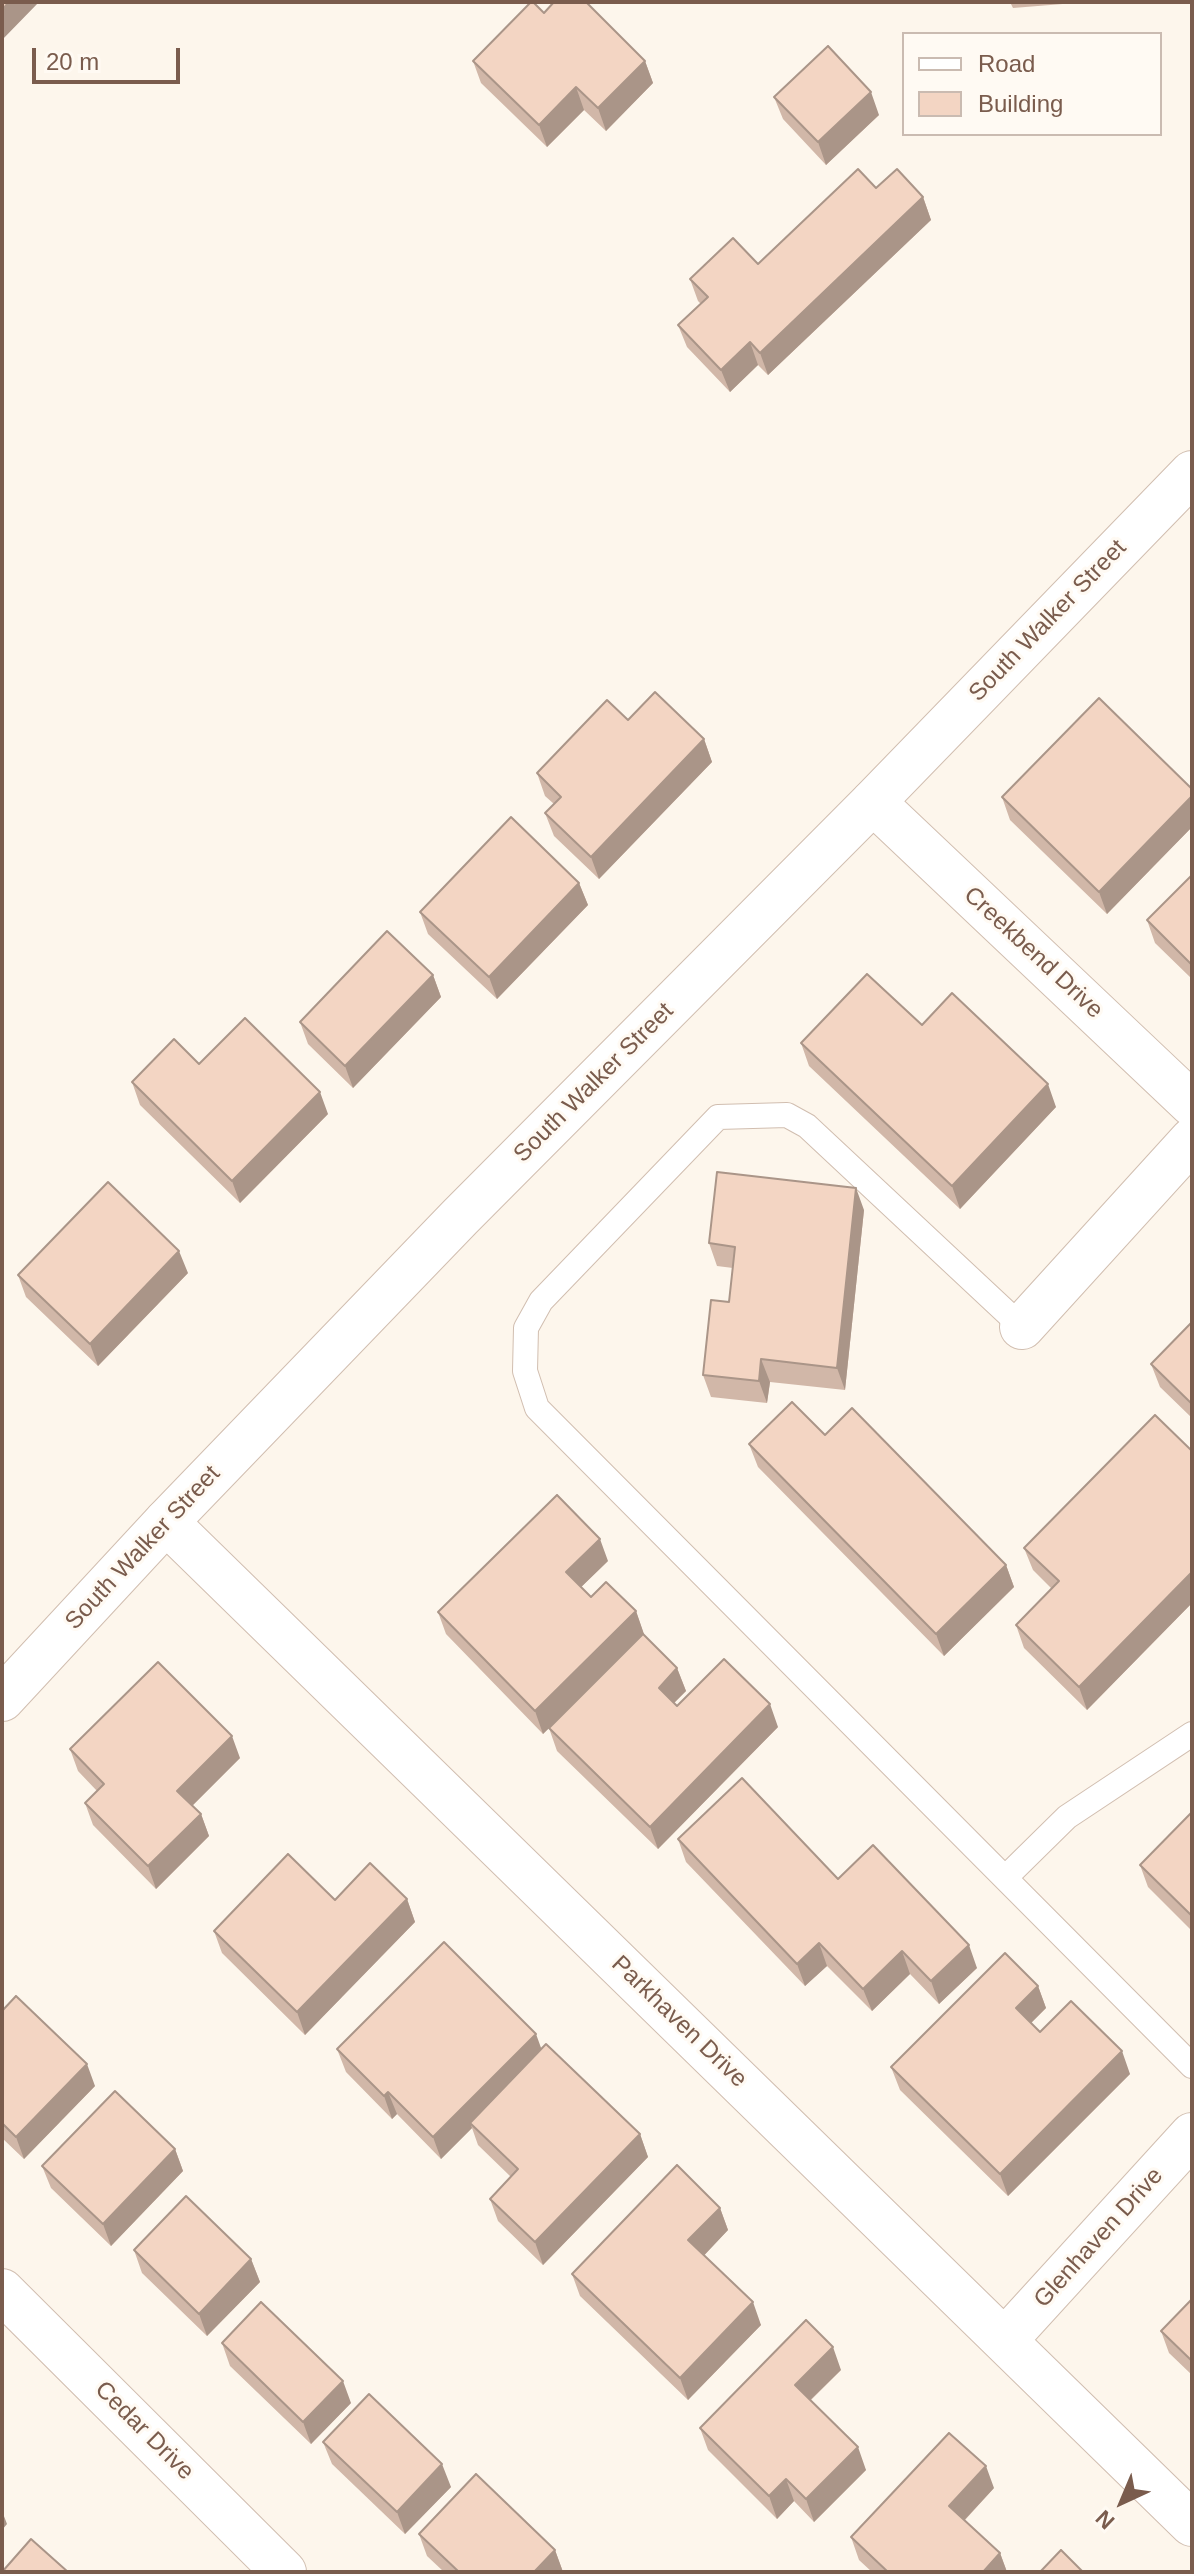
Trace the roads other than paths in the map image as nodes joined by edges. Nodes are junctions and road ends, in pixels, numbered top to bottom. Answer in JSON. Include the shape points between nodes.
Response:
{"nodes":[{"id":1,"x":1192,"y":473,"type":"edge"},
{"id":2,"x":873,"y":802,"type":"junction"},
{"id":3,"x":1192,"y":1104,"type":"edge"},
{"id":4,"x":1192,"y":1140,"type":"edge"},
{"id":5,"x":1022,"y":1327,"type":"joint"},
{"id":6,"x":166,"y":1522,"type":"junction"},
{"id":7,"x":2,"y":1699,"type":"edge"},
{"id":8,"x":1192,"y":1734,"type":"edge"},
{"id":9,"x":1005,"y":1878,"type":"junction"},
{"id":10,"x":1192,"y":2066,"type":"edge"},
{"id":11,"x":1192,"y":2135,"type":"edge"},
{"id":12,"x":2,"y":2291,"type":"edge"},
{"id":13,"x":1005,"y":2340,"type":"junction"},
{"id":14,"x":1192,"y":2524,"type":"edge"},
{"id":15,"x":284,"y":2572,"type":"edge"}],
"edges":[{"from":1,"to":2,"type":"street","name":"South Walker Street"},
{"from":2,"to":3,"type":"street","name":"Creekbend Drive"},
{"from":2,"to":6,"type":"street","name":"South Walker Street"},
{"from":4,"to":5,"type":"street"},
{"from":5,"to":9,"type":"lane","via":[[807,1126],[787,1115],[718,1117],[541,1301],[526,1328],[525,1371],[537,1408]]},
{"from":6,"to":7,"type":"street","name":"South Walker Street"},
{"from":6,"to":13,"type":"street","name":"Parkhaven Drive"},
{"from":8,"to":9,"type":"lane","via":[[1067,1817]]},
{"from":9,"to":10,"type":"lane"},
{"from":11,"to":13,"type":"street","name":"Glenhaven Drive"},
{"from":12,"to":15,"type":"street","name":"Cedar Drive"},
{"from":13,"to":14,"type":"street","name":"Parkhaven Drive"}]}
